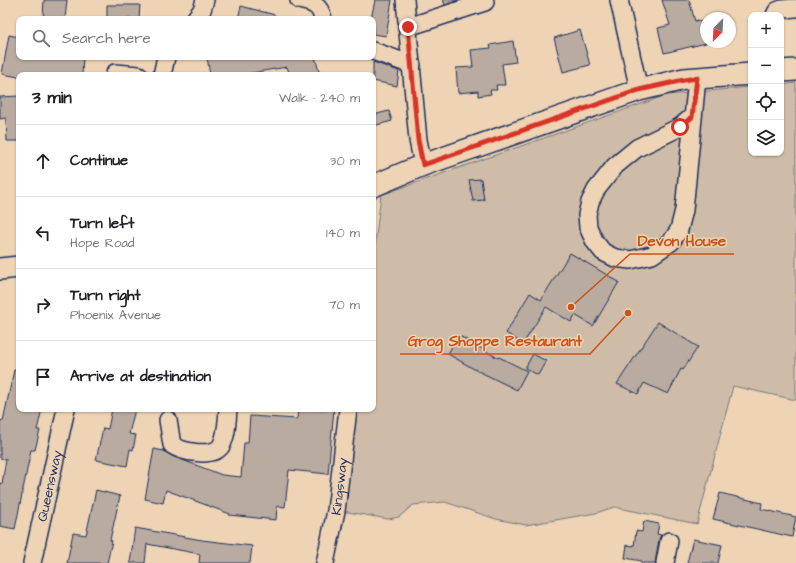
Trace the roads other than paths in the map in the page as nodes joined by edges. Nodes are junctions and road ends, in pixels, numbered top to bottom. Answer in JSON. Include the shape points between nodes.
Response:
{"nodes":[{"id":1,"x":205,"y":0,"type":"edge"},
{"id":2,"x":299,"y":0,"type":"edge"},
{"id":3,"x":405,"y":0,"type":"edge"},
{"id":4,"x":619,"y":0,"type":"edge"},
{"id":5,"x":485,"y":2,"type":"dead end"},
{"id":6,"x":796,"y":8,"type":"edge"},
{"id":7,"x":776,"y":12,"type":"edge"},
{"id":8,"x":197,"y":16,"type":"edge"},
{"id":9,"x":322,"y":16,"type":"edge"},
{"id":10,"x":408,"y":27,"type":"junction"},
{"id":11,"x":376,"y":52,"type":"edge"},
{"id":12,"x":165,"y":60,"type":"edge"},
{"id":13,"x":412,"y":65,"type":"junction"},
{"id":14,"x":796,"y":70,"type":"edge"},
{"id":15,"x":784,"y":71,"type":"edge"},
{"id":16,"x":163,"y":72,"type":"edge"},
{"id":17,"x":748,"y":74,"type":"edge"},
{"id":18,"x":697,"y":78,"type":"junction"},
{"id":19,"x":639,"y":90,"type":"junction"},
{"id":20,"x":692,"y":117,"type":"junction"},
{"id":21,"x":423,"y":165,"type":"junction"},
{"id":22,"x":376,"y":185,"type":"edge"},
{"id":23,"x":16,"y":267,"type":"edge"},
{"id":24,"x":0,"y":269,"type":"edge"},
{"id":25,"x":65,"y":412,"type":"edge"},
{"id":26,"x":228,"y":412,"type":"edge"},
{"id":27,"x":348,"y":412,"type":"edge"},
{"id":28,"x":168,"y":420,"type":"dead end"},
{"id":29,"x":669,"y":541,"type":"dead end"},
{"id":30,"x":32,"y":563,"type":"edge"},
{"id":31,"x":325,"y":563,"type":"edge"},
{"id":32,"x":665,"y":563,"type":"edge"}],
"edges":[{"from":1,"to":8,"type":"street"},
{"from":2,"to":9,"type":"street","via":[[314,3]]},
{"from":3,"to":10,"type":"street"},
{"from":4,"to":19,"type":"street"},
{"from":5,"to":10,"type":"street"},
{"from":6,"to":7,"type":"street"},
{"from":10,"to":13,"type":"street"},
{"from":11,"to":13,"type":"street"},
{"from":12,"to":16,"type":"street"},
{"from":13,"to":21,"type":"street","via":[[418,140]]},
{"from":14,"to":15,"type":"main road"},
{"from":17,"to":18,"type":"main road"},
{"from":18,"to":19,"type":"main road"},
{"from":18,"to":20,"type":"street"},
{"from":19,"to":21,"type":"main road"},
{"from":20,"to":20,"type":"street","via":[[684,210],[679,230],[671,242],[652,255],[630,260],[615,258],[604,252],[595,242],[588,227],[587,215],[596,190],[615,166],[637,148],[680,127]]},
{"from":21,"to":22,"type":"main road"},
{"from":23,"to":24,"type":"main road"},
{"from":25,"to":30,"type":"street","name":"Queensway"},
{"from":26,"to":28,"type":"street","via":[[224,439],[220,447],[214,451],[198,453],[177,449],[170,440]]},
{"from":27,"to":31,"type":"street","name":"Kingsway","via":[[336,511]]},
{"from":29,"to":32,"type":"street"}]}
